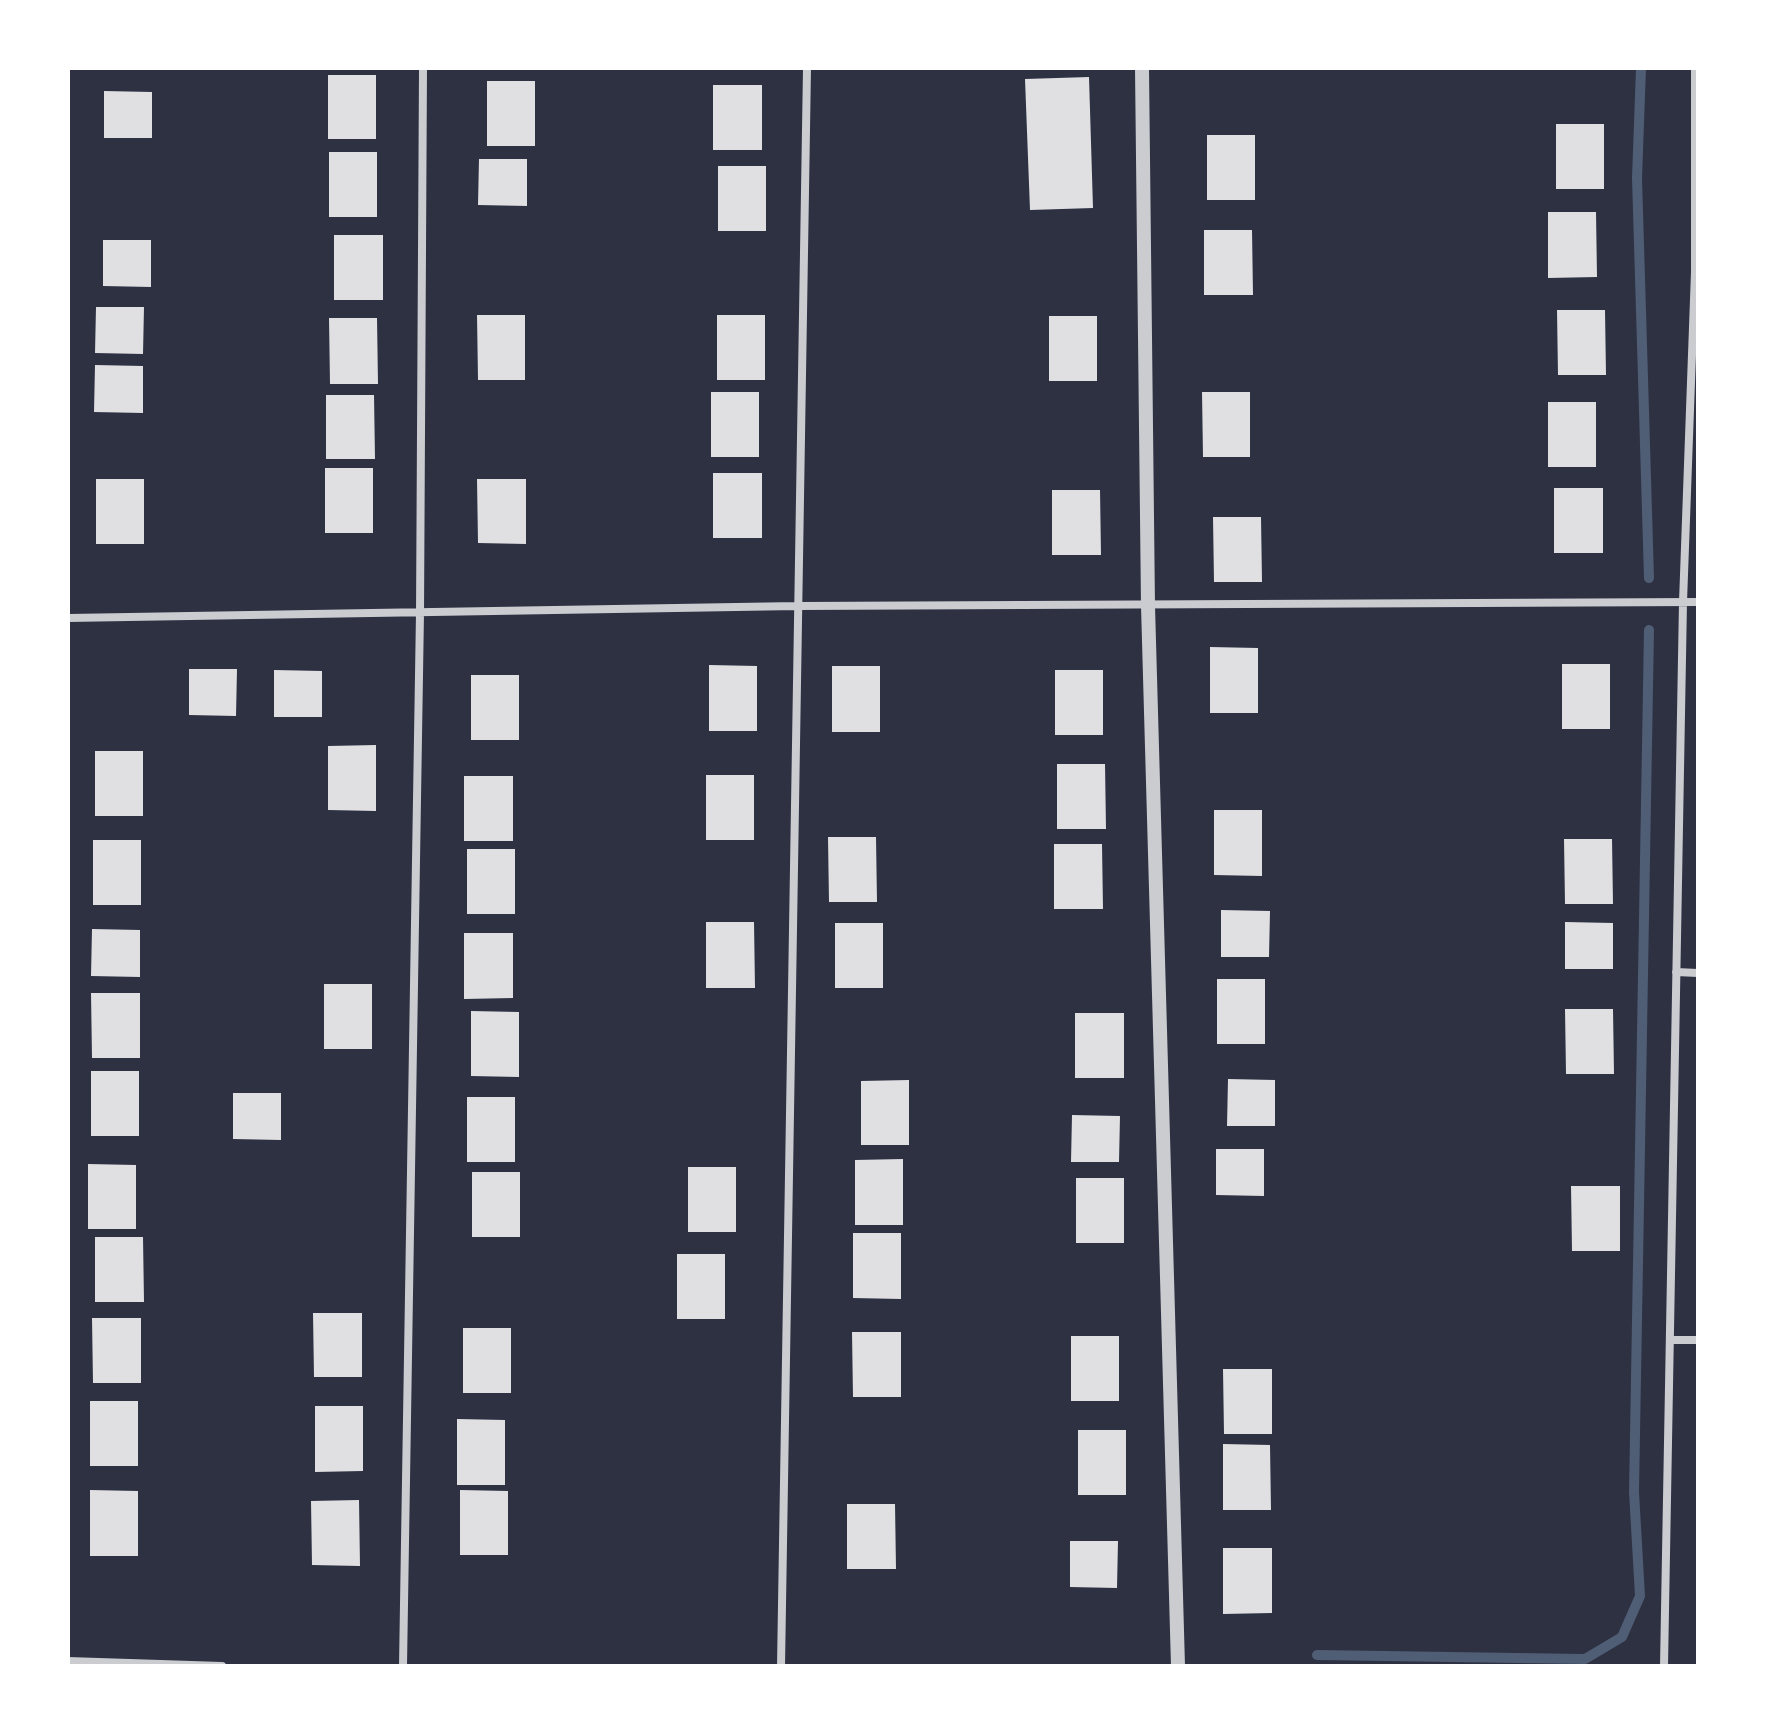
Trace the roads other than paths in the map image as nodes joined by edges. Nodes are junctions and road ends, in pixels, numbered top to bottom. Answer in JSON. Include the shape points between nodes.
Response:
{"nodes":[{"id":1,"x":423,"y":68,"type":"edge"},
{"id":2,"x":807,"y":68,"type":"edge"},
{"id":3,"x":1142,"y":68,"type":"edge"},
{"id":4,"x":1695,"y":68,"type":"edge"},
{"id":5,"x":1696,"y":272,"type":"edge"},
{"id":6,"x":1683,"y":602,"type":"junction"},
{"id":7,"x":1698,"y":602,"type":"edge"},
{"id":8,"x":797,"y":606,"type":"junction"},
{"id":9,"x":1148,"y":606,"type":"junction"},
{"id":10,"x":420,"y":613,"type":"junction"},
{"id":11,"x":68,"y":618,"type":"edge"},
{"id":12,"x":1676,"y":972,"type":"junction"},
{"id":13,"x":1698,"y":973,"type":"edge"},
{"id":14,"x":1670,"y":1340,"type":"junction"},
{"id":15,"x":1698,"y":1340,"type":"edge"},
{"id":16,"x":68,"y":1661,"type":"edge"},
{"id":17,"x":222,"y":1666,"type":"edge"},
{"id":18,"x":403,"y":1666,"type":"edge"},
{"id":19,"x":781,"y":1666,"type":"edge"},
{"id":20,"x":1178,"y":1666,"type":"edge"},
{"id":21,"x":1664,"y":1666,"type":"edge"}],
"edges":[{"from":1,"to":10,"type":"street"},
{"from":2,"to":8,"type":"street"},
{"from":3,"to":9,"type":"street"},
{"from":4,"to":5,"type":"street"},
{"from":5,"to":6,"type":"street"},
{"from":6,"to":7,"type":"street"},
{"from":6,"to":9,"type":"street"},
{"from":6,"to":12,"type":"street"},
{"from":8,"to":9,"type":"street"},
{"from":8,"to":10,"type":"street"},
{"from":8,"to":19,"type":"street"},
{"from":9,"to":20,"type":"street"},
{"from":10,"to":11,"type":"street"},
{"from":10,"to":18,"type":"street"},
{"from":12,"to":13,"type":"street"},
{"from":12,"to":14,"type":"street"},
{"from":14,"to":15,"type":"street"},
{"from":14,"to":21,"type":"street"},
{"from":16,"to":17,"type":"street"}]}
